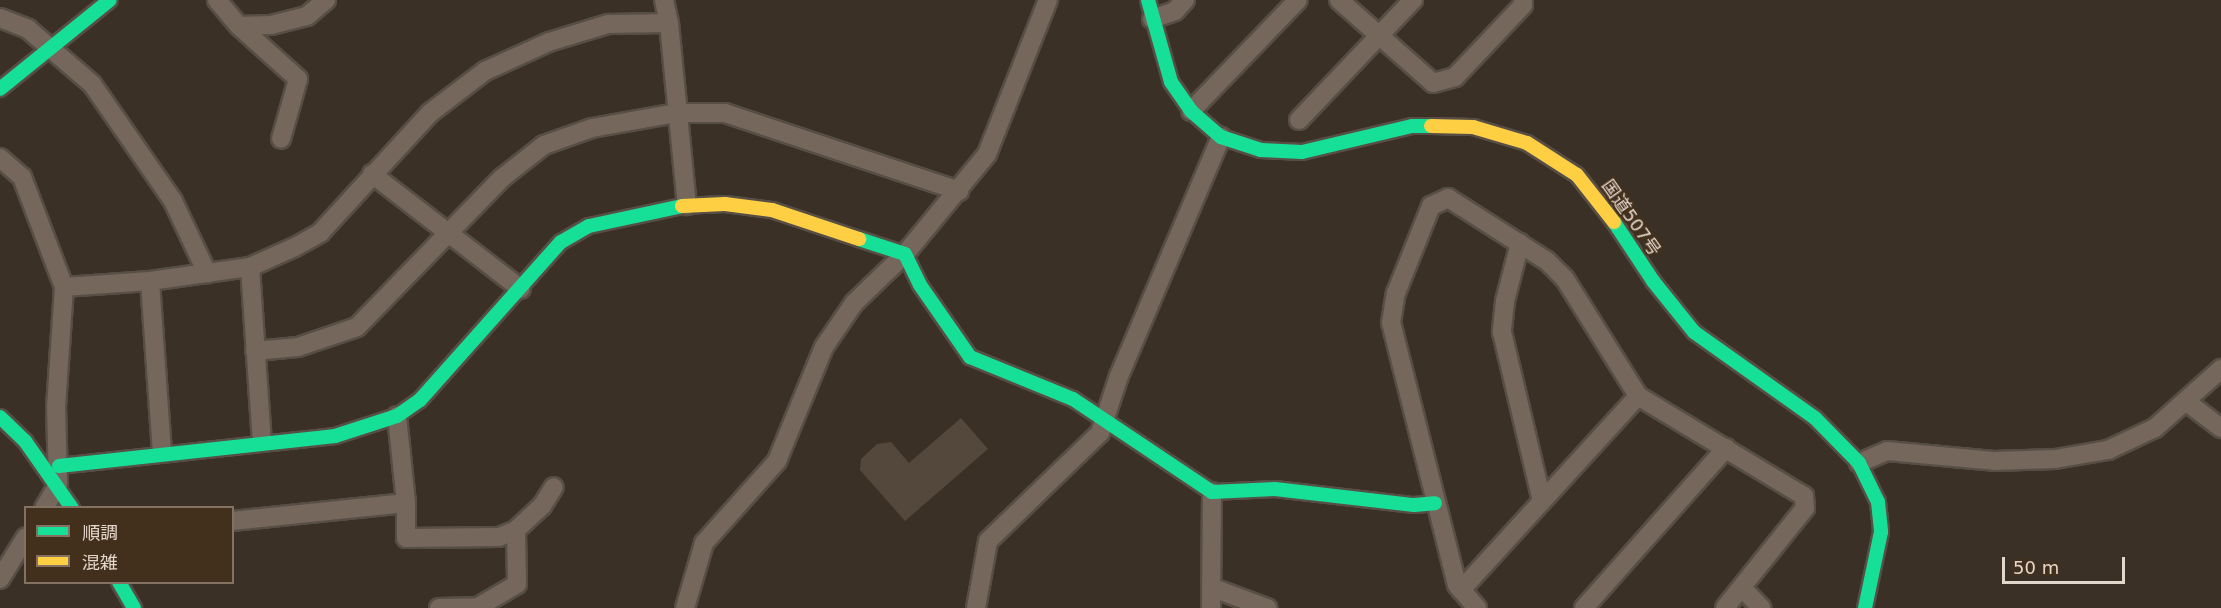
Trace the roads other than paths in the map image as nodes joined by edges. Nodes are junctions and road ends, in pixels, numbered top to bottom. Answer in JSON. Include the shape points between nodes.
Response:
{"nodes":[{"id":1,"x":110,"y":0,"type":"edge"},
{"id":2,"x":217,"y":0,"type":"edge"},
{"id":3,"x":326,"y":0,"type":"edge"},
{"id":4,"x":664,"y":0,"type":"edge"},
{"id":5,"x":1048,"y":0,"type":"edge"},
{"id":6,"x":1148,"y":0,"type":"edge"},
{"id":7,"x":1185,"y":0,"type":"edge"},
{"id":8,"x":1298,"y":0,"type":"edge"},
{"id":9,"x":1339,"y":0,"type":"edge"},
{"id":10,"x":1413,"y":0,"type":"edge"},
{"id":11,"x":1523,"y":0,"type":"edge"},
{"id":12,"x":0,"y":18,"type":"edge"},
{"id":13,"x":1152,"y":19,"type":"junction"},
{"id":14,"x":669,"y":23,"type":"junction"},
{"id":15,"x":239,"y":26,"type":"junction"},
{"id":16,"x":1378,"y":37,"type":"junction"},
{"id":17,"x":52,"y":47,"type":"junction"},
{"id":18,"x":0,"y":89,"type":"edge"},
{"id":19,"x":1191,"y":111,"type":"junction"},
{"id":20,"x":676,"y":113,"type":"junction"},
{"id":21,"x":1299,"y":120,"type":"dead end"},
{"id":22,"x":1221,"y":137,"type":"junction"},
{"id":23,"x":282,"y":140,"type":"dead end"},
{"id":24,"x":0,"y":158,"type":"edge"},
{"id":25,"x":372,"y":174,"type":"junction"},
{"id":26,"x":959,"y":191,"type":"junction"},
{"id":27,"x":687,"y":205,"type":"junction"},
{"id":28,"x":452,"y":233,"type":"junction"},
{"id":29,"x":1520,"y":243,"type":"junction"},
{"id":30,"x":905,"y":254,"type":"junction"},
{"id":31,"x":250,"y":267,"type":"junction"},
{"id":32,"x":207,"y":273,"type":"junction"},
{"id":33,"x":150,"y":282,"type":"junction"},
{"id":34,"x":64,"y":287,"type":"junction"},
{"id":35,"x":521,"y":289,"type":"junction"},
{"id":36,"x":255,"y":351,"type":"junction"},
{"id":37,"x":2221,"y":369,"type":"edge"},
{"id":38,"x":1638,"y":396,"type":"junction"},
{"id":39,"x":2187,"y":402,"type":"junction"},
{"id":40,"x":397,"y":416,"type":"junction"},
{"id":41,"x":0,"y":417,"type":"edge"},
{"id":42,"x":1106,"y":420,"type":"junction"},
{"id":43,"x":2221,"y":428,"type":"edge"},
{"id":44,"x":262,"y":442,"type":"junction"},
{"id":45,"x":1726,"y":448,"type":"junction"},
{"id":46,"x":162,"y":452,"type":"junction"},
{"id":47,"x":1859,"y":463,"type":"junction"},
{"id":48,"x":59,"y":466,"type":"junction"},
{"id":49,"x":58,"y":485,"type":"junction"},
{"id":50,"x":554,"y":487,"type":"dead end"},
{"id":51,"x":1212,"y":492,"type":"junction"},
{"id":52,"x":1542,"y":501,"type":"junction"},
{"id":53,"x":406,"y":503,"type":"junction"},
{"id":54,"x":1435,"y":503,"type":"junction"},
{"id":55,"x":45,"y":506,"type":"edge"},
{"id":56,"x":71,"y":506,"type":"edge"},
{"id":57,"x":234,"y":521,"type":"edge"},
{"id":58,"x":516,"y":530,"type":"junction"},
{"id":59,"x":24,"y":540,"type":"edge"},
{"id":60,"x":2,"y":570,"type":"edge"},
{"id":61,"x":120,"y":584,"type":"edge"},
{"id":62,"x":1213,"y":588,"type":"junction"},
{"id":63,"x":1742,"y":588,"type":"junction"},
{"id":64,"x":1461,"y":590,"type":"junction"},
{"id":65,"x":134,"y":608,"type":"edge"},
{"id":66,"x":439,"y":608,"type":"edge"},
{"id":67,"x":685,"y":608,"type":"edge"},
{"id":68,"x":976,"y":608,"type":"edge"},
{"id":69,"x":1210,"y":608,"type":"edge"},
{"id":70,"x":1267,"y":608,"type":"edge"},
{"id":71,"x":1477,"y":608,"type":"edge"},
{"id":72,"x":1584,"y":608,"type":"edge"},
{"id":73,"x":1725,"y":608,"type":"edge"},
{"id":74,"x":1761,"y":608,"type":"edge"},
{"id":75,"x":1866,"y":608,"type":"edge"}],
"edges":[{"from":1,"to":17,"type":"main road"},
{"from":2,"to":15,"type":"street"},
{"from":3,"to":15,"type":"street","via":[[307,16],[271,25]]},
{"from":4,"to":14,"type":"street"},
{"from":5,"to":26,"type":"street","via":[[987,154]]},
{"from":6,"to":13,"type":"main road","name":"国道507号"},
{"from":7,"to":13,"type":"street","via":[[1175,11]]},
{"from":8,"to":19,"type":"street"},
{"from":9,"to":16,"type":"street"},
{"from":10,"to":16,"type":"street"},
{"from":11,"to":16,"type":"street","via":[[1523,5],[1455,76],[1432,83]]},
{"from":12,"to":17,"type":"street","via":[[28,28]]},
{"from":13,"to":19,"type":"main road","name":"国道507号","via":[[1171,82]]},
{"from":14,"to":20,"type":"street"},
{"from":14,"to":25,"type":"street","via":[[608,24],[549,42],[485,71],[430,113]]},
{"from":15,"to":23,"type":"street","via":[[298,79]]},
{"from":16,"to":21,"type":"street"},
{"from":17,"to":18,"type":"main road"},
{"from":17,"to":32,"type":"street","via":[[92,84],[173,201]]},
{"from":19,"to":22,"type":"main road","name":"国道507号"},
{"from":20,"to":26,"type":"street","via":[[724,113],[750,118]]},
{"from":20,"to":27,"type":"street"},
{"from":20,"to":28,"type":"street","via":[[592,128],[544,145],[502,178]]},
{"from":22,"to":42,"type":"street","via":[[1119,376]]},
{"from":22,"to":47,"type":"main road","name":"国道507号","via":[[1261,150],[1302,152],[1412,126],[1438,124],[1487,129],[1527,143],[1564,165],[1595,194],[1653,281],[1694,332],[1815,418]]},
{"from":24,"to":34,"type":"street","via":[[22,177]]},
{"from":25,"to":28,"type":"street"},
{"from":25,"to":31,"type":"street","via":[[320,233]]},
{"from":26,"to":30,"type":"street"},
{"from":27,"to":30,"type":"main road","via":[[724,204],[772,210]]},
{"from":27,"to":35,"type":"main road","via":[[589,226],[561,242]]},
{"from":28,"to":35,"type":"street"},
{"from":28,"to":36,"type":"street","via":[[357,327],[298,347]]},
{"from":29,"to":38,"type":"street","via":[[1565,279]]},
{"from":29,"to":52,"type":"street","via":[[1505,301],[1502,332]]},
{"from":29,"to":54,"type":"street","via":[[1448,198],[1431,206],[1396,293],[1391,323]]},
{"from":30,"to":42,"type":"main road","via":[[920,285],[970,357],[1073,399]]},
{"from":30,"to":67,"type":"street","via":[[854,303],[824,347],[777,461],[704,543]]},
{"from":31,"to":32,"type":"street"},
{"from":31,"to":36,"type":"street"},
{"from":32,"to":33,"type":"street"},
{"from":33,"to":34,"type":"street"},
{"from":33,"to":46,"type":"street"},
{"from":34,"to":48,"type":"street","via":[[56,406]]},
{"from":35,"to":40,"type":"main road","via":[[420,400]]},
{"from":36,"to":44,"type":"street"},
{"from":37,"to":39,"type":"street"},
{"from":38,"to":45,"type":"street"},
{"from":38,"to":52,"type":"street"},
{"from":39,"to":43,"type":"street"},
{"from":39,"to":47,"type":"street","via":[[2155,428],[2108,450],[2055,459],[1994,461],[1887,451]]},
{"from":40,"to":44,"type":"main road","via":[[335,436]]},
{"from":40,"to":53,"type":"street"},
{"from":41,"to":49,"type":"main road","via":[[25,441]]},
{"from":42,"to":51,"type":"main road"},
{"from":42,"to":68,"type":"street","via":[[1100,433],[987,542]]},
{"from":44,"to":46,"type":"main road"},
{"from":45,"to":63,"type":"street","via":[[1804,496],[1805,508]]},
{"from":45,"to":72,"type":"street"},
{"from":46,"to":48,"type":"main road"},
{"from":47,"to":75,"type":"main road","name":"国道507号","via":[[1878,502],[1881,532]]},
{"from":48,"to":49,"type":"street"},
{"from":49,"to":55,"type":"street"},
{"from":49,"to":56,"type":"main road"},
{"from":50,"to":58,"type":"street","via":[[542,506]]},
{"from":51,"to":54,"type":"main road","via":[[1275,489],[1414,506]]},
{"from":51,"to":62,"type":"street"},
{"from":52,"to":64,"type":"street"},
{"from":53,"to":57,"type":"street"},
{"from":53,"to":58,"type":"street","via":[[406,538],[499,537]]},
{"from":54,"to":64,"type":"street"},
{"from":58,"to":66,"type":"street","via":[[517,584],[478,607]]},
{"from":59,"to":60,"type":"street"},
{"from":61,"to":65,"type":"main road"},
{"from":62,"to":69,"type":"street"},
{"from":62,"to":70,"type":"street"},
{"from":63,"to":73,"type":"street"},
{"from":63,"to":74,"type":"street"},
{"from":64,"to":71,"type":"street"}]}
